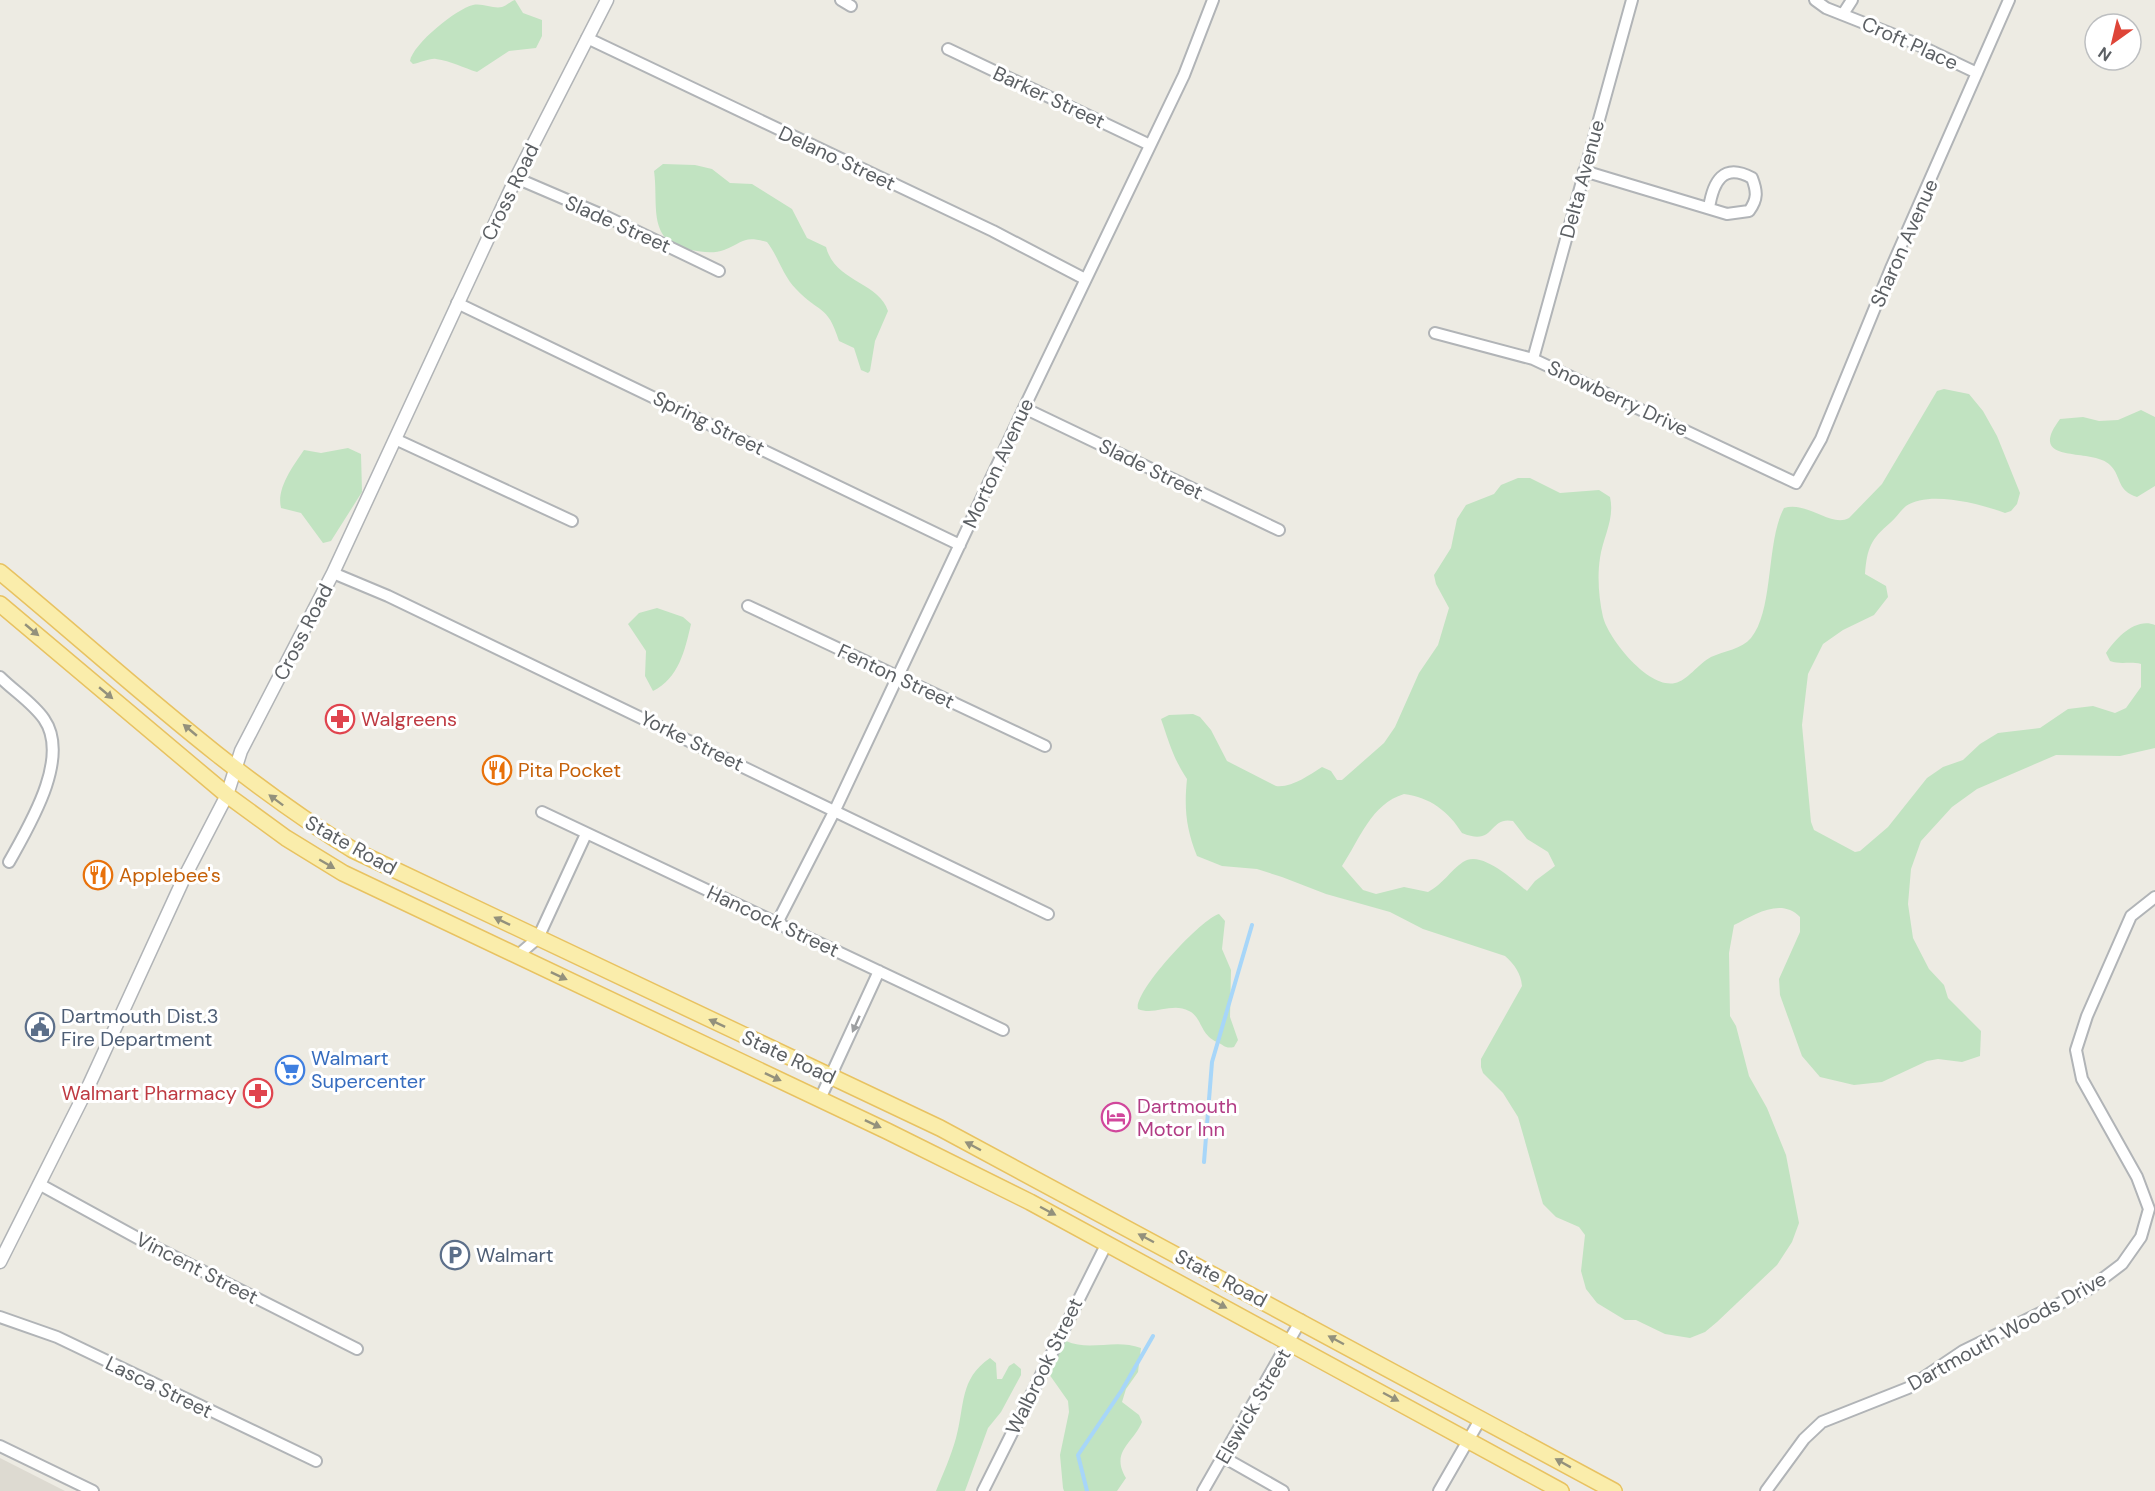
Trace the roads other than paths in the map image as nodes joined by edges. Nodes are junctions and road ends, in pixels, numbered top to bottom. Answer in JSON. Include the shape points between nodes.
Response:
{"nodes":[{"id":1,"x":607,"y":0,"type":"edge"},
{"id":2,"x":841,"y":0,"type":"edge"},
{"id":3,"x":1213,"y":0,"type":"edge"},
{"id":4,"x":1632,"y":0,"type":"edge"},
{"id":5,"x":1815,"y":0,"type":"edge"},
{"id":6,"x":1852,"y":0,"type":"edge"},
{"id":7,"x":2009,"y":0,"type":"edge"},
{"id":8,"x":851,"y":6,"type":"dead end"},
{"id":9,"x":1843,"y":14,"type":"junction"},
{"id":10,"x":587,"y":38,"type":"junction"},
{"id":11,"x":948,"y":49,"type":"dead end"},
{"id":12,"x":1977,"y":73,"type":"junction"},
{"id":13,"x":1150,"y":145,"type":"junction"},
{"id":14,"x":1584,"y":171,"type":"junction"},
{"id":15,"x":516,"y":178,"type":"junction"},
{"id":16,"x":1709,"y":207,"type":"junction"},
{"id":17,"x":719,"y":271,"type":"dead end"},
{"id":18,"x":1085,"y":279,"type":"junction"},
{"id":19,"x":457,"y":303,"type":"junction"},
{"id":20,"x":1435,"y":333,"type":"dead end"},
{"id":21,"x":1533,"y":359,"type":"junction"},
{"id":22,"x":1024,"y":408,"type":"junction"},
{"id":23,"x":395,"y":439,"type":"junction"},
{"id":24,"x":1794,"y":483,"type":"joint"},
{"id":25,"x":572,"y":521,"type":"dead end"},
{"id":26,"x":1279,"y":530,"type":"dead end"},
{"id":27,"x":960,"y":545,"type":"junction"},
{"id":28,"x":0,"y":572,"type":"edge"},
{"id":29,"x":333,"y":573,"type":"junction"},
{"id":30,"x":0,"y":604,"type":"edge"},
{"id":31,"x":748,"y":606,"type":"dead end"},
{"id":32,"x":0,"y":677,"type":"edge"},
{"id":33,"x":897,"y":677,"type":"junction"},
{"id":34,"x":1045,"y":746,"type":"dead end"},
{"id":35,"x":235,"y":768,"type":"junction"},
{"id":36,"x":227,"y":795,"type":"junction"},
{"id":37,"x":835,"y":810,"type":"junction"},
{"id":38,"x":542,"y":812,"type":"dead end"},
{"id":39,"x":586,"y":834,"type":"junction"},
{"id":40,"x":9,"y":862,"type":"dead end"},
{"id":41,"x":2155,"y":897,"type":"edge"},
{"id":42,"x":1048,"y":914,"type":"dead end"},
{"id":43,"x":777,"y":923,"type":"junction"},
{"id":44,"x":538,"y":938,"type":"junction"},
{"id":45,"x":517,"y":956,"type":"junction"},
{"id":46,"x":879,"y":971,"type":"junction"},
{"id":47,"x":1003,"y":1030,"type":"dead end"},
{"id":48,"x":830,"y":1076,"type":"junction"},
{"id":49,"x":820,"y":1099,"type":"junction"},
{"id":50,"x":39,"y":1184,"type":"junction"},
{"id":51,"x":1107,"y":1243,"type":"junction"},
{"id":52,"x":0,"y":1262,"type":"edge"},
{"id":53,"x":0,"y":1317,"type":"edge"},
{"id":54,"x":1301,"y":1320,"type":"junction"},
{"id":55,"x":1290,"y":1342,"type":"junction"},
{"id":56,"x":357,"y":1349,"type":"dead end"},
{"id":57,"x":1481,"y":1418,"type":"junction"},
{"id":58,"x":1468,"y":1438,"type":"junction"},
{"id":59,"x":0,"y":1446,"type":"edge"},
{"id":60,"x":1223,"y":1457,"type":"junction"},
{"id":61,"x":316,"y":1461,"type":"dead end"},
{"id":62,"x":93,"y":1491,"type":"edge"},
{"id":63,"x":983,"y":1491,"type":"edge"},
{"id":64,"x":1203,"y":1491,"type":"edge"},
{"id":65,"x":1283,"y":1491,"type":"edge"},
{"id":66,"x":1439,"y":1491,"type":"edge"},
{"id":67,"x":1561,"y":1491,"type":"edge"},
{"id":68,"x":1614,"y":1491,"type":"edge"},
{"id":69,"x":1766,"y":1491,"type":"edge"}],
"edges":[{"from":1,"to":10,"type":"street","name":"Cross Road"},
{"from":2,"to":8,"type":"street"},
{"from":3,"to":13,"type":"street","name":"Morton Avenue","via":[[1198,43]]},
{"from":4,"to":14,"type":"street","name":"Delta Avenue"},
{"from":5,"to":9,"type":"street","name":"Croft Place"},
{"from":6,"to":9,"type":"street","name":"Croft Place"},
{"from":7,"to":12,"type":"street","name":"Sharon Avenue"},
{"from":9,"to":12,"type":"street","name":"Croft Place"},
{"from":10,"to":15,"type":"street","name":"Cross Road"},
{"from":10,"to":18,"type":"street","name":"Delano Street","via":[[993,231]]},
{"from":11,"to":13,"type":"street","name":"Barker Street"},
{"from":12,"to":24,"type":"street","name":"Sharon Avenue","via":[[1821,439]]},
{"from":13,"to":18,"type":"street","name":"Morton Avenue"},
{"from":14,"to":16,"type":"street"},
{"from":14,"to":21,"type":"street","name":"Delta Avenue"},
{"from":15,"to":17,"type":"street","name":"Slade Street"},
{"from":15,"to":19,"type":"street","name":"Cross Road"},
{"from":16,"to":16,"type":"street","via":[[1727,214],[1749,211],[1756,202],[1752,178],[1734,172],[1720,177],[1712,188]]},
{"from":18,"to":22,"type":"street","name":"Morton Avenue"},
{"from":19,"to":23,"type":"street","name":"Cross Road"},
{"from":19,"to":27,"type":"street","name":"Spring Street"},
{"from":20,"to":21,"type":"street","name":"Snowberry Drive"},
{"from":21,"to":24,"type":"street","name":"Snowberry Drive"},
{"from":22,"to":26,"type":"street","name":"Slade Street"},
{"from":22,"to":27,"type":"street","name":"Morton Avenue"},
{"from":23,"to":25,"type":"street"},
{"from":23,"to":29,"type":"street","name":"Cross Road"},
{"from":27,"to":33,"type":"street","name":"Morton Avenue"},
{"from":35,"to":28,"type":"main road","name":"State Road","one_way":true},
{"from":29,"to":35,"type":"street","name":"Cross Road"},
{"from":29,"to":37,"type":"street","name":"Yorke Street"},
{"from":30,"to":36,"type":"main road","name":"State Road","one_way":true},
{"from":31,"to":33,"type":"street","name":"Fenton Street"},
{"from":32,"to":40,"type":"street","via":[[45,720],[53,754],[47,783]]},
{"from":33,"to":34,"type":"street","name":"Fenton Street"},
{"from":33,"to":37,"type":"street","name":"Morton Avenue"},
{"from":35,"to":36,"type":"street","name":"Cross Road"},
{"from":44,"to":35,"type":"main road","name":"State Road","one_way":true,"via":[[353,850],[305,821]]},
{"from":36,"to":45,"type":"main road","name":"State Road","one_way":true,"via":[[343,873]]},
{"from":36,"to":50,"type":"street","name":"Cross Road"},
{"from":37,"to":42,"type":"street","name":"Yorke Street"},
{"from":37,"to":43,"type":"street","name":"Morton Avenue"},
{"from":38,"to":39,"type":"street","name":"Hancock Street"},
{"from":39,"to":43,"type":"street","name":"Hancock Street"},
{"from":39,"to":44,"type":"street"},
{"from":41,"to":69,"type":"street","name":"Dartmouth Woods Drive","via":[[2131,916],[2076,1050],[2082,1079],[2137,1177],[2149,1209],[2141,1237],[2122,1264],[2089,1289],[1963,1351],[1908,1388],[1822,1422],[1804,1438]]},
{"from":43,"to":46,"type":"street","name":"Hancock Street"},
{"from":44,"to":45,"type":"street"},
{"from":48,"to":44,"type":"main road","name":"State Road","one_way":true},
{"from":45,"to":49,"type":"main road","name":"State Road","one_way":true},
{"from":46,"to":47,"type":"street","name":"Hancock Street"},
{"from":46,"to":48,"type":"street","one_way":true},
{"from":48,"to":49,"type":"street"},
{"from":54,"to":48,"type":"main road","name":"State Road","one_way":true,"via":[[940,1129]]},
{"from":49,"to":51,"type":"main road","name":"State Road","one_way":true},
{"from":50,"to":52,"type":"street","name":"Cross Road"},
{"from":50,"to":56,"type":"street","name":"Vincent Street"},
{"from":51,"to":55,"type":"main road","name":"State Road","one_way":true},
{"from":51,"to":63,"type":"street","name":"Walbrook Street"},
{"from":53,"to":61,"type":"street","name":"Lasca Street","via":[[57,1337]]},
{"from":54,"to":55,"type":"street","name":"Elswick Street"},
{"from":57,"to":54,"type":"main road","name":"State Road","one_way":true},
{"from":55,"to":58,"type":"main road","name":"State Road","one_way":true},
{"from":55,"to":60,"type":"street","name":"Elswick Street"},
{"from":57,"to":58,"type":"street"},
{"from":68,"to":57,"type":"main road","name":"State Road","one_way":true},
{"from":58,"to":66,"type":"street"},
{"from":58,"to":67,"type":"main road","name":"State Road"},
{"from":59,"to":62,"type":"street"},
{"from":60,"to":64,"type":"street","name":"Elswick Street"},
{"from":60,"to":65,"type":"street"}]}
